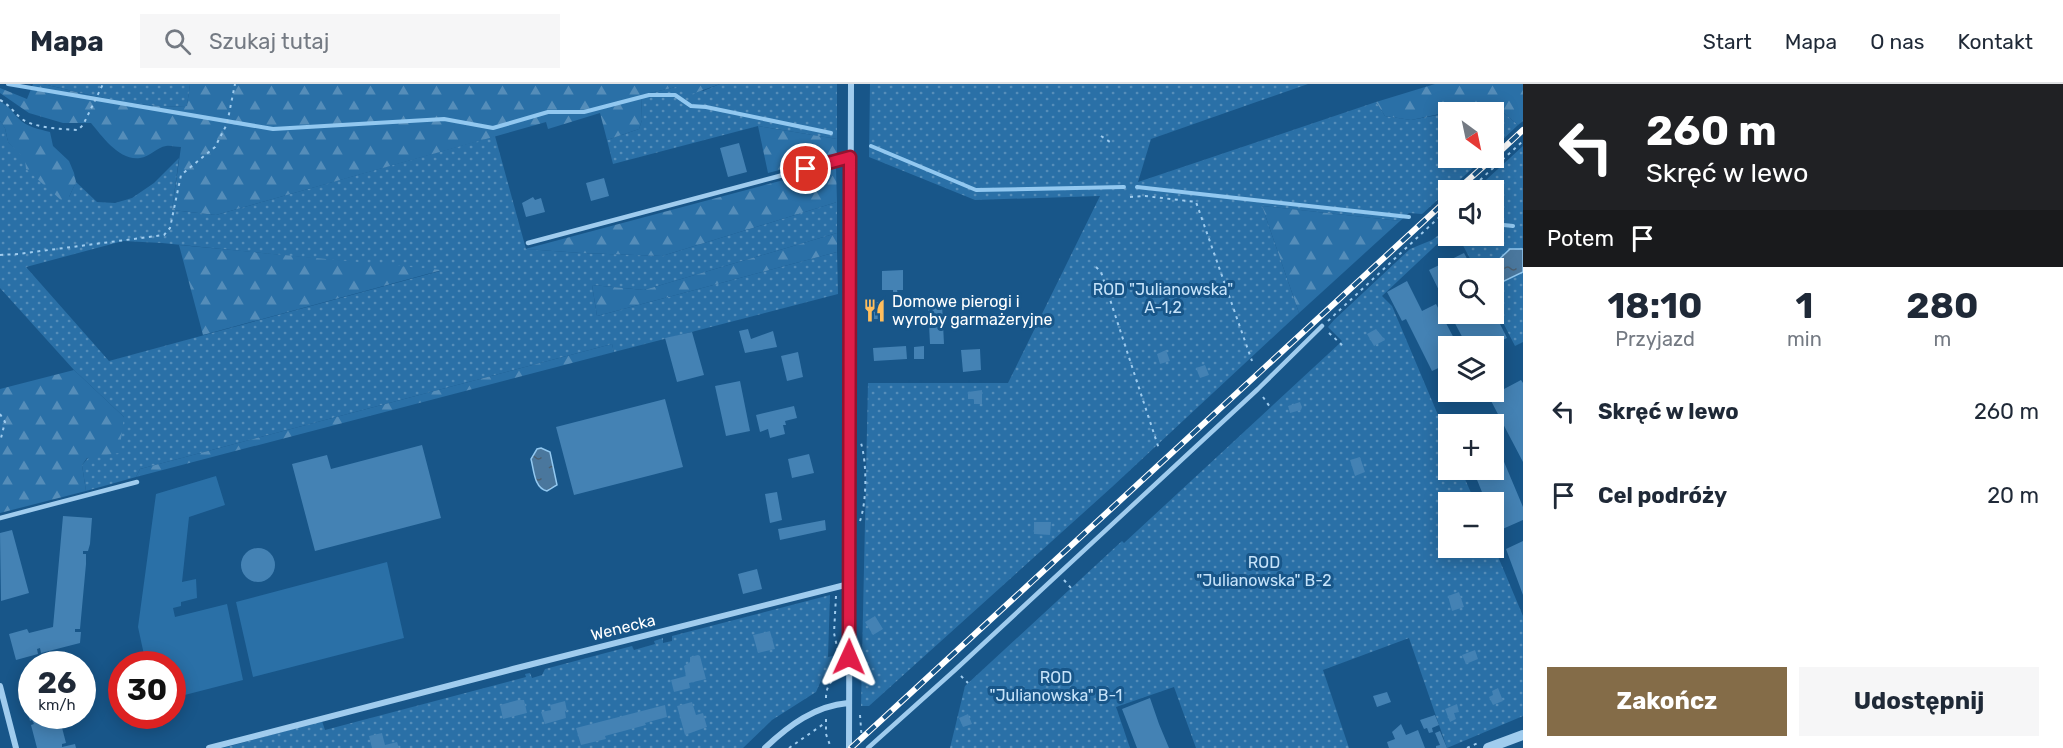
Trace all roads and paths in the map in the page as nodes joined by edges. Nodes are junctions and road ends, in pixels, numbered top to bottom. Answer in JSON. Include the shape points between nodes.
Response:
{"nodes":[{"id":1,"x":103,"y":84,"type":"edge"},
{"id":2,"x":235,"y":84,"type":"edge"},
{"id":3,"x":851,"y":84,"type":"edge"},
{"id":4,"x":0,"y":100,"type":"edge"},
{"id":5,"x":1101,"y":136,"type":"dead end"},
{"id":6,"x":1523,"y":141,"type":"edge"},
{"id":7,"x":1113,"y":144,"type":"dead end"},
{"id":8,"x":850,"y":157,"type":"junction"},
{"id":9,"x":1480,"y":180,"type":"edge"},
{"id":10,"x":1130,"y":197,"type":"dead end"},
{"id":11,"x":1438,"y":218,"type":"edge"},
{"id":12,"x":528,"y":243,"type":"dead end"},
{"id":13,"x":0,"y":255,"type":"edge"},
{"id":14,"x":1096,"y":267,"type":"dead end"},
{"id":15,"x":1322,"y":326,"type":"junction"},
{"id":16,"x":1342,"y":345,"type":"dead end"},
{"id":17,"x":1252,"y":361,"type":"dead end"},
{"id":18,"x":1258,"y":389,"type":"junction"},
{"id":19,"x":1270,"y":407,"type":"dead end"},
{"id":20,"x":0,"y":414,"type":"edge"},
{"id":21,"x":0,"y":442,"type":"edge"},
{"id":22,"x":1159,"y":449,"type":"dead end"},
{"id":23,"x":137,"y":482,"type":"dead end"},
{"id":24,"x":0,"y":518,"type":"edge"},
{"id":25,"x":849,"y":584,"type":"junction"},
{"id":26,"x":843,"y":676,"type":"dead end"},
{"id":27,"x":0,"y":686,"type":"edge"},
{"id":28,"x":826,"y":696,"type":"dead end"},
{"id":29,"x":848,"y":703,"type":"junction"},
{"id":30,"x":1523,"y":735,"type":"edge"},
{"id":31,"x":16,"y":748,"type":"edge"},
{"id":32,"x":209,"y":748,"type":"edge"},
{"id":33,"x":765,"y":748,"type":"edge"},
{"id":34,"x":789,"y":748,"type":"edge"},
{"id":35,"x":831,"y":748,"type":"edge"},
{"id":36,"x":849,"y":748,"type":"edge"},
{"id":37,"x":868,"y":748,"type":"edge"},
{"id":38,"x":1488,"y":748,"type":"edge"}],
"edges":[{"from":1,"to":4,"type":"path","via":[[78,130],[22,120]]},
{"from":2,"to":13,"type":"path","via":[[227,124],[215,147],[181,175],[170,228],[164,235]]},
{"from":3,"to":8,"type":"street"},
{"from":5,"to":7,"type":"path"},
{"from":6,"to":9,"type":"path"},
{"from":8,"to":12,"type":"lane"},
{"from":8,"to":25,"type":"street"},
{"from":10,"to":17,"type":"path","via":[[1196,202]]},
{"from":11,"to":15,"type":"path"},
{"from":14,"to":22,"type":"path","via":[[1101,272]]},
{"from":15,"to":16,"type":"path"},
{"from":15,"to":18,"type":"lane"},
{"from":18,"to":19,"type":"path"},
{"from":18,"to":37,"type":"lane"},
{"from":20,"to":21,"type":"path","via":[[4,422]]},
{"from":23,"to":24,"type":"lane"},
{"from":25,"to":29,"type":"street"},
{"from":25,"to":32,"type":"street","name":"Wenecka"},
{"from":26,"to":28,"type":"path","via":[[831,682]]},
{"from":27,"to":31,"type":"street"},
{"from":29,"to":33,"type":"street","via":[[816,711]]},
{"from":29,"to":36,"type":"street"},
{"from":30,"to":38,"type":"street"},
{"from":34,"to":35,"type":"path","via":[[825,723]]}]}
